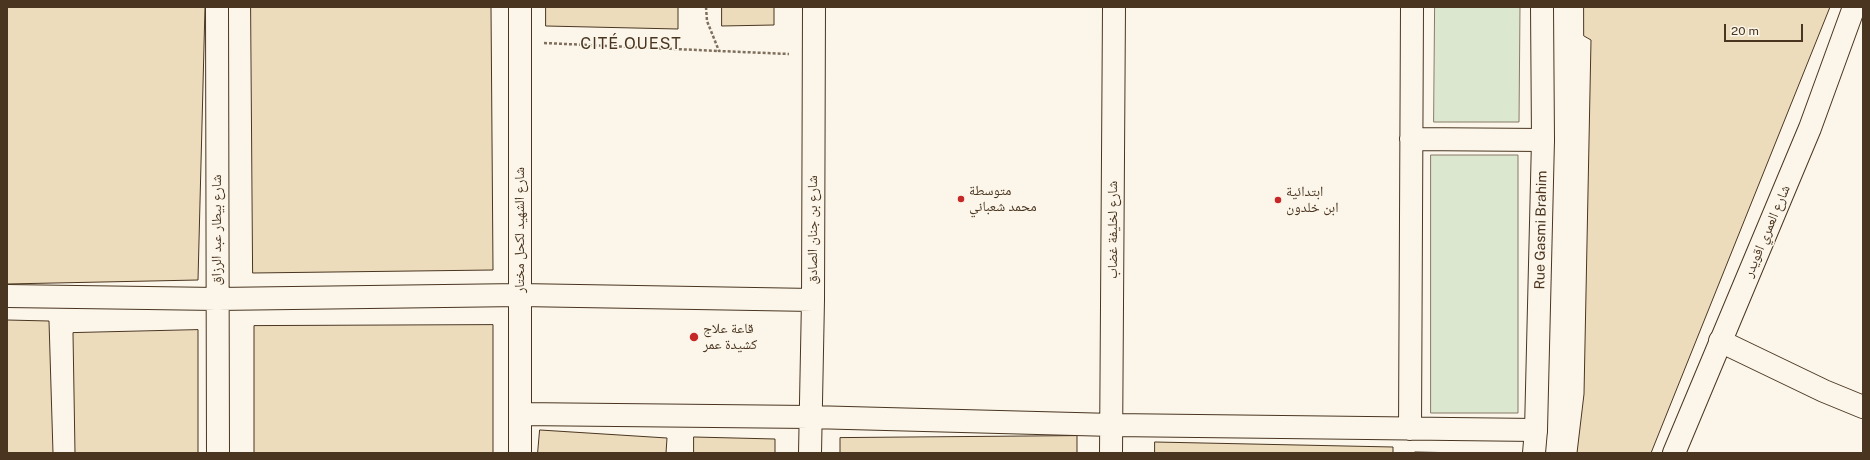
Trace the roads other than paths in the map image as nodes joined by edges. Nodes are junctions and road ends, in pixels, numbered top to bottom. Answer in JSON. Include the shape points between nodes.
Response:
{"nodes":[{"id":1,"x":217,"y":7,"type":"edge"},
{"id":2,"x":520,"y":7,"type":"edge"},
{"id":3,"x":814,"y":7,"type":"edge"},
{"id":4,"x":1114,"y":7,"type":"edge"},
{"id":5,"x":1412,"y":7,"type":"edge"},
{"id":6,"x":1542,"y":7,"type":"edge"},
{"id":7,"x":1854,"y":7,"type":"edge"},
{"id":8,"x":1411,"y":139,"type":"junction"},
{"id":9,"x":1543,"y":140,"type":"junction"},
{"id":10,"x":520,"y":295,"type":"junction"},
{"id":11,"x":7,"y":296,"type":"edge"},
{"id":12,"x":217,"y":299,"type":"junction"},
{"id":13,"x":813,"y":300,"type":"junction"},
{"id":14,"x":1720,"y":341,"type":"junction"},
{"id":15,"x":1863,"y":407,"type":"edge"},
{"id":16,"x":520,"y":414,"type":"junction"},
{"id":17,"x":810,"y":417,"type":"junction"},
{"id":18,"x":1113,"y":425,"type":"junction"},
{"id":19,"x":1410,"y":429,"type":"junction"},
{"id":20,"x":1536,"y":430,"type":"junction"},
{"id":21,"x":218,"y":453,"type":"edge"},
{"id":22,"x":520,"y":453,"type":"edge"},
{"id":23,"x":810,"y":453,"type":"edge"},
{"id":24,"x":1111,"y":453,"type":"edge"},
{"id":25,"x":1534,"y":453,"type":"edge"},
{"id":26,"x":1674,"y":453,"type":"edge"}],
"edges":[{"from":1,"to":12,"type":"street","name":"شارع بيطار عبد الرزاق"},
{"from":2,"to":10,"type":"street","name":"شارع الشهيد لكحل مختار"},
{"from":3,"to":13,"type":"street","name":"شارع بن جنان الصادق"},
{"from":4,"to":18,"type":"street","name":"شارع لخليفة غضاب"},
{"from":5,"to":8,"type":"street"},
{"from":6,"to":9,"type":"street","name":"Rue Gasmi Brahim"},
{"from":7,"to":14,"type":"street","name":"شارع العمري اقويدر","via":[[1810,128]]},
{"from":8,"to":9,"type":"street"},
{"from":8,"to":19,"type":"street"},
{"from":9,"to":20,"type":"street","name":"Rue Gasmi Brahim"},
{"from":10,"to":12,"type":"street"},
{"from":10,"to":13,"type":"street"},
{"from":10,"to":16,"type":"street","name":"شارع الشهيد لكحل مختار"},
{"from":11,"to":12,"type":"street"},
{"from":12,"to":21,"type":"street","name":"شارع بيطار عبد الرزاق"},
{"from":13,"to":17,"type":"street","name":"شارع بن جنان الصادق"},
{"from":14,"to":15,"type":"street"},
{"from":14,"to":26,"type":"street","name":"شارع العمري اقويدر"},
{"from":16,"to":17,"type":"street"},
{"from":16,"to":22,"type":"street","name":"شارع الشهيد لكحل مختار"},
{"from":17,"to":18,"type":"street"},
{"from":17,"to":23,"type":"street","name":"شارع بن جنان الصادق"},
{"from":18,"to":19,"type":"street"},
{"from":18,"to":24,"type":"street","name":"شارع لخليفة غضاب"},
{"from":19,"to":20,"type":"street"},
{"from":20,"to":25,"type":"street","name":"Rue Gasmi Brahim"}]}
